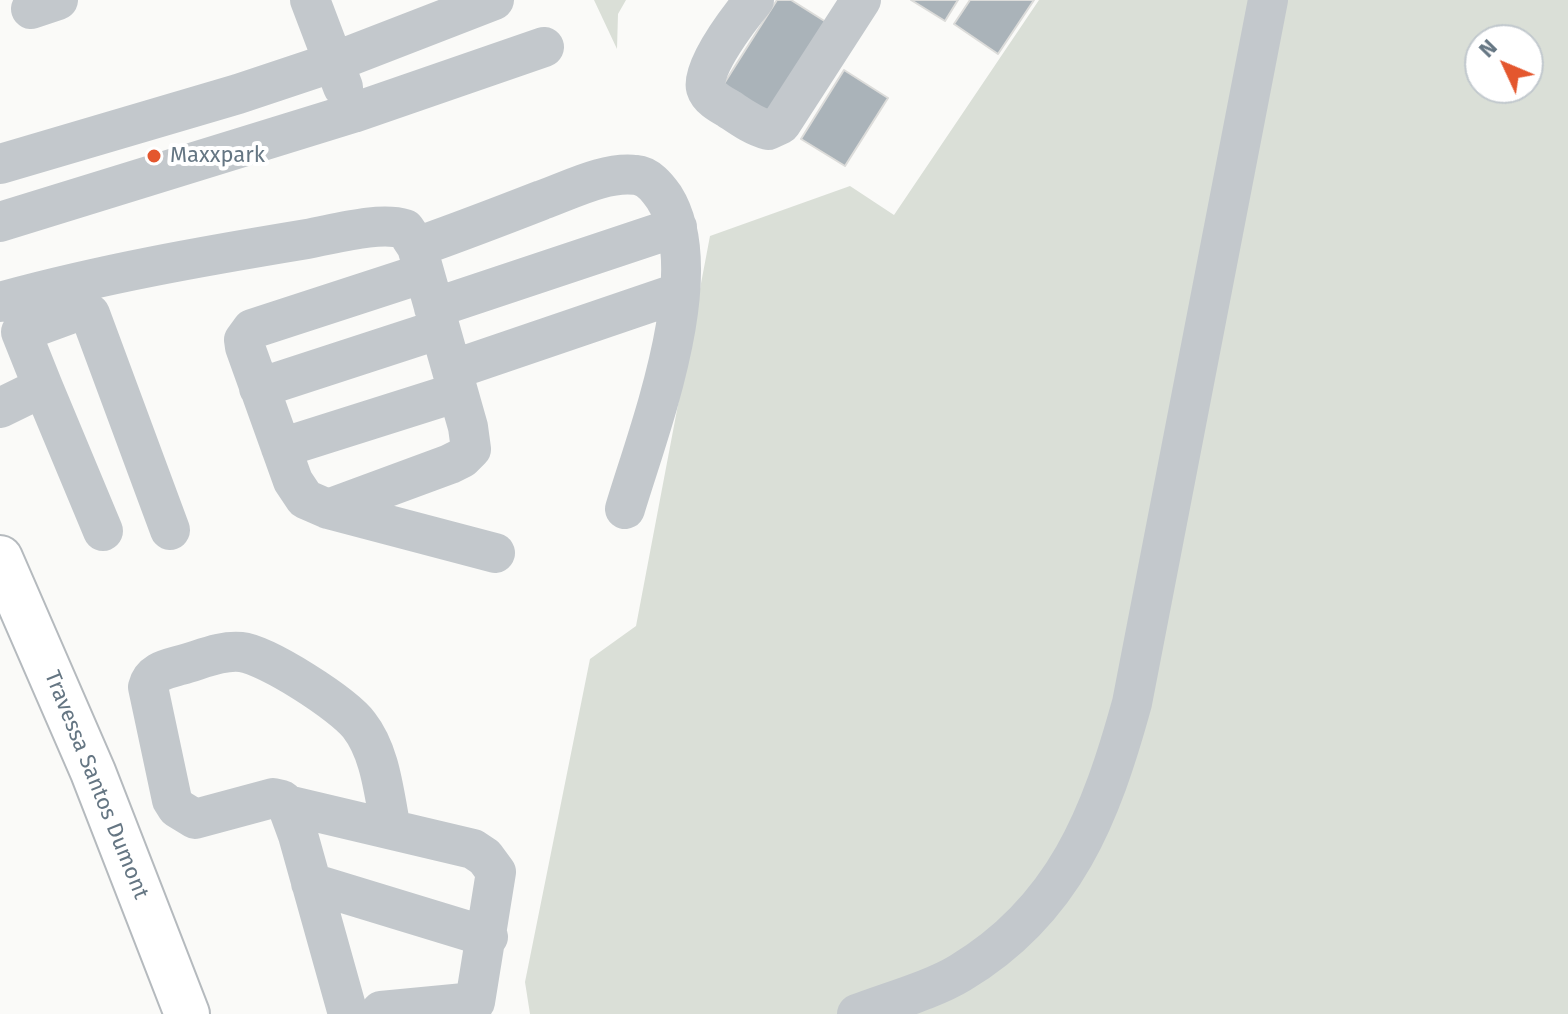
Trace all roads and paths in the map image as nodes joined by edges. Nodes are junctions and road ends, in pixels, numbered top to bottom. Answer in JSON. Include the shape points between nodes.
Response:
{"nodes":[{"id":1,"x":310,"y":0,"type":"edge"},
{"id":2,"x":494,"y":0,"type":"edge"},
{"id":3,"x":754,"y":0,"type":"edge"},
{"id":4,"x":1268,"y":0,"type":"edge"},
{"id":5,"x":844,"y":5,"type":"edge"},
{"id":6,"x":544,"y":47,"type":"dead end"},
{"id":7,"x":334,"y":62,"type":"junction"},
{"id":8,"x":353,"y":113,"type":"junction"},
{"id":9,"x":0,"y":164,"type":"edge"},
{"id":10,"x":0,"y":222,"type":"edge"},
{"id":11,"x":677,"y":227,"type":"junction"},
{"id":12,"x":429,"y":290,"type":"junction"},
{"id":13,"x":678,"y":293,"type":"junction"},
{"id":14,"x":7,"y":325,"type":"edge"},
{"id":15,"x":455,"y":381,"type":"junction"},
{"id":16,"x":43,"y":387,"type":"junction"},
{"id":17,"x":259,"y":388,"type":"junction"},
{"id":18,"x":0,"y":408,"type":"edge"},
{"id":19,"x":281,"y":448,"type":"junction"},
{"id":20,"x":328,"y":509,"type":"junction"},
{"id":21,"x":625,"y":509,"type":"dead end"},
{"id":22,"x":170,"y":530,"type":"dead end"},
{"id":23,"x":103,"y":531,"type":"dead end"},
{"id":24,"x":495,"y":553,"type":"dead end"},
{"id":25,"x":0,"y":558,"type":"edge"},
{"id":26,"x":287,"y":805,"type":"junction"},
{"id":27,"x":391,"y":829,"type":"junction"},
{"id":28,"x":311,"y":883,"type":"junction"},
{"id":29,"x":488,"y":937,"type":"junction"},
{"id":30,"x":478,"y":1008,"type":"edge"},
{"id":31,"x":371,"y":1013,"type":"edge"},
{"id":32,"x":187,"y":1014,"type":"edge"},
{"id":33,"x":857,"y":1014,"type":"edge"}],
"edges":[{"from":1,"to":7,"type":"lane"},
{"from":2,"to":7,"type":"lane"},
{"from":3,"to":5,"type":"lane","via":[[723,44],[705,84],[717,102],[768,130],[781,124]]},
{"from":4,"to":33,"type":"lane","via":[[1132,703],[1093,822],[1045,900],[996,950],[957,975]]},
{"from":6,"to":8,"type":"lane"},
{"from":7,"to":8,"type":"lane"},
{"from":7,"to":9,"type":"lane"},
{"from":8,"to":10,"type":"lane"},
{"from":11,"to":12,"type":"lane"},
{"from":11,"to":12,"type":"lane","via":[[671,208],[647,178],[626,175],[583,185]]},
{"from":11,"to":13,"type":"lane"},
{"from":12,"to":14,"type":"lane","via":[[410,233],[396,226],[73,282]]},
{"from":12,"to":15,"type":"lane"},
{"from":12,"to":17,"type":"lane"},
{"from":12,"to":17,"type":"lane","via":[[252,329],[244,340]]},
{"from":13,"to":15,"type":"lane"},
{"from":13,"to":21,"type":"lane","via":[[668,367]]},
{"from":14,"to":16,"type":"lane"},
{"from":14,"to":22,"type":"lane","via":[[81,310],[90,314]]},
{"from":15,"to":19,"type":"lane"},
{"from":15,"to":20,"type":"lane","via":[[472,443],[467,454]]},
{"from":16,"to":18,"type":"lane"},
{"from":16,"to":23,"type":"lane"},
{"from":17,"to":19,"type":"lane"},
{"from":19,"to":20,"type":"lane","via":[[305,499]]},
{"from":20,"to":24,"type":"lane"},
{"from":25,"to":32,"type":"main road","name":"Travessa Santos Dumont","via":[[93,772]]},
{"from":26,"to":27,"type":"lane"},
{"from":26,"to":27,"type":"lane","via":[[273,798],[195,819],[177,808],[148,687],[153,677],[201,659],[241,652],[347,710],[373,747]]},
{"from":26,"to":28,"type":"lane"},
{"from":27,"to":29,"type":"lane","via":[[473,849],[491,863],[496,872]]},
{"from":28,"to":29,"type":"lane"},
{"from":28,"to":31,"type":"lane","via":[[335,966]]},
{"from":29,"to":30,"type":"lane"},
{"from":30,"to":31,"type":"lane"}]}
